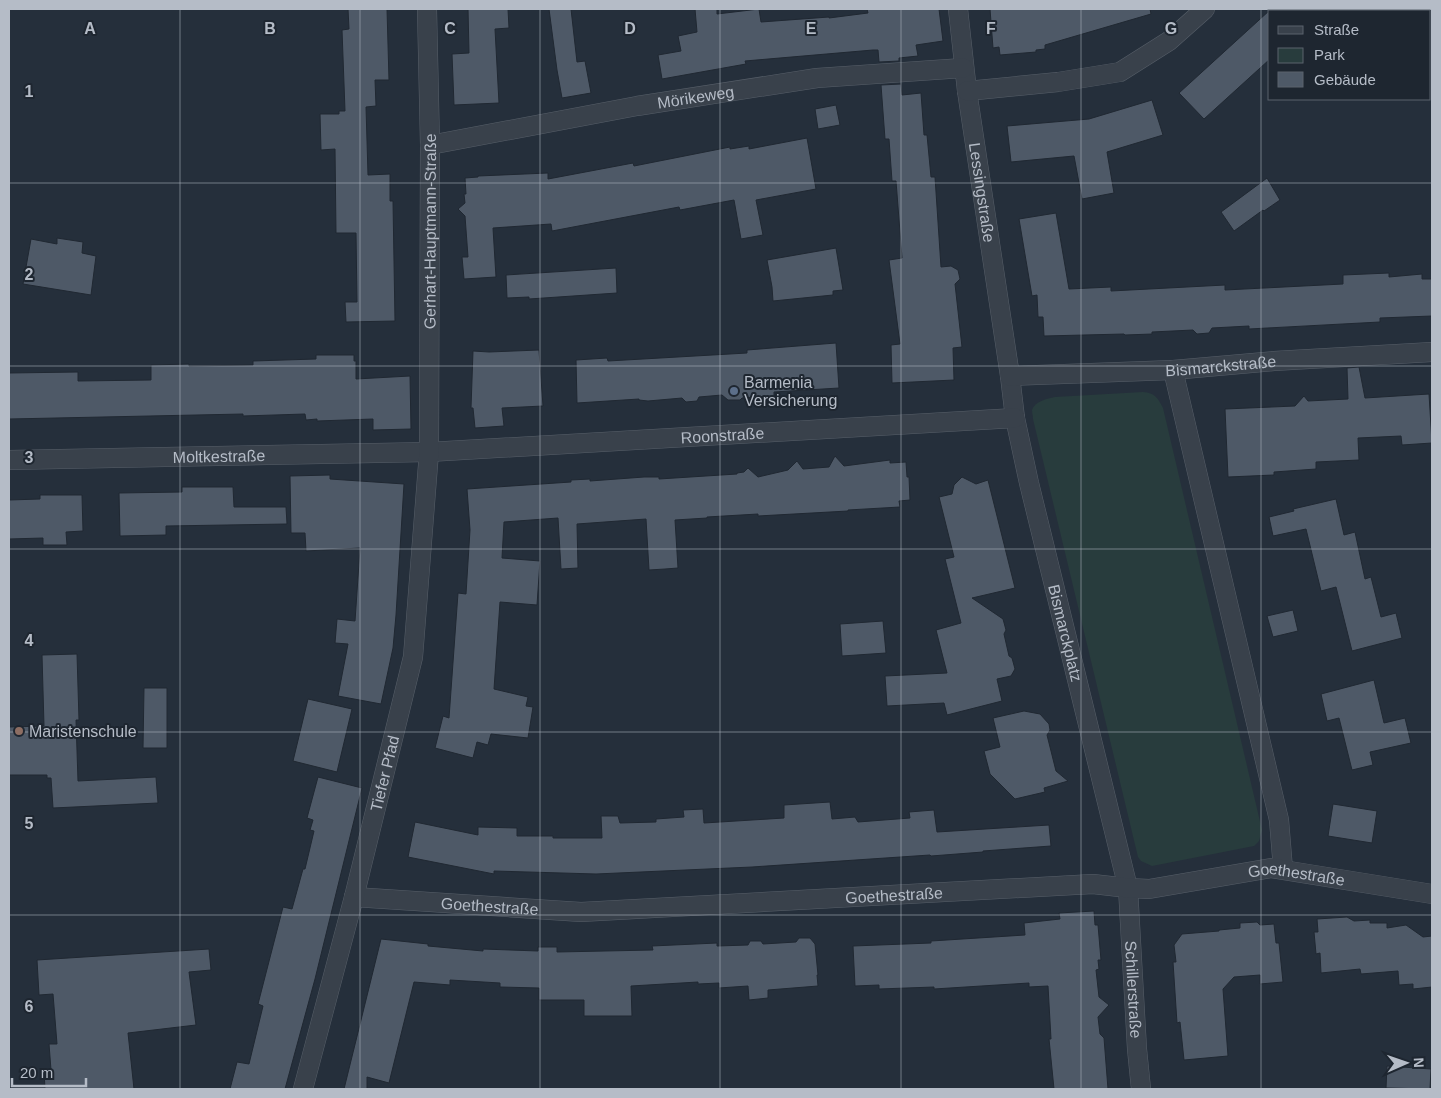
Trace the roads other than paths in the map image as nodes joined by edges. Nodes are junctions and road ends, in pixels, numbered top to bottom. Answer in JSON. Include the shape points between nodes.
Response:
{"nodes":[{"id":1,"x":427,"y":9,"type":"edge"},
{"id":2,"x":958,"y":9,"type":"edge"},
{"id":3,"x":1205,"y":9,"type":"edge"},
{"id":4,"x":963,"y":68,"type":"junction"},
{"id":5,"x":967,"y":91,"type":"junction"},
{"id":6,"x":430,"y":145,"type":"junction"},
{"id":7,"x":1432,"y":352,"type":"edge"},
{"id":8,"x":1173,"y":370,"type":"junction"},
{"id":9,"x":1010,"y":376,"type":"junction"},
{"id":10,"x":1015,"y":418,"type":"junction"},
{"id":11,"x":429,"y":452,"type":"junction"},
{"id":12,"x":9,"y":460,"type":"edge"},
{"id":13,"x":1283,"y":869,"type":"junction"},
{"id":14,"x":1128,"y":888,"type":"junction"},
{"id":15,"x":1432,"y":894,"type":"edge"},
{"id":16,"x":354,"y":897,"type":"junction"},
{"id":17,"x":303,"y":1089,"type":"edge"},
{"id":18,"x":1141,"y":1089,"type":"edge"}],
"edges":[{"from":1,"to":6,"type":"street","name":"Gerhart-Hauptmann-Straße"},
{"from":2,"to":4,"type":"street","name":"Lessingstraße"},
{"from":3,"to":5,"type":"street","via":[[1169,41],[1120,72]]},
{"from":4,"to":5,"type":"street","name":"Lessingstraße"},
{"from":4,"to":6,"type":"street","name":"Mörikeweg","via":[[816,78],[637,106]]},
{"from":5,"to":9,"type":"street","name":"Lessingstraße"},
{"from":6,"to":11,"type":"street","name":"Gerhart-Hauptmann-Straße"},
{"from":7,"to":8,"type":"street","name":"Bismarckstraße"},
{"from":8,"to":9,"type":"street","name":"Bismarckstraße"},
{"from":8,"to":13,"type":"street","via":[[1279,820]]},
{"from":9,"to":10,"type":"street","name":"Bismarckplatz"},
{"from":10,"to":11,"type":"street","name":"Roonstraße"},
{"from":10,"to":14,"type":"street","name":"Bismarckplatz"},
{"from":11,"to":12,"type":"street","name":"Moltkestraße"},
{"from":11,"to":16,"type":"street","name":"Tiefer Pfad","via":[[413,657]]},
{"from":13,"to":14,"type":"street","name":"Goethestraße","via":[[1270,868],[1149,889]]},
{"from":13,"to":15,"type":"street","name":"Goethestraße"},
{"from":14,"to":16,"type":"street","name":"Goethestraße","via":[[1092,884],[581,912]]},
{"from":14,"to":18,"type":"street","name":"Schillerstraße"},
{"from":16,"to":17,"type":"street","name":"Tiefer Pfad"}]}
